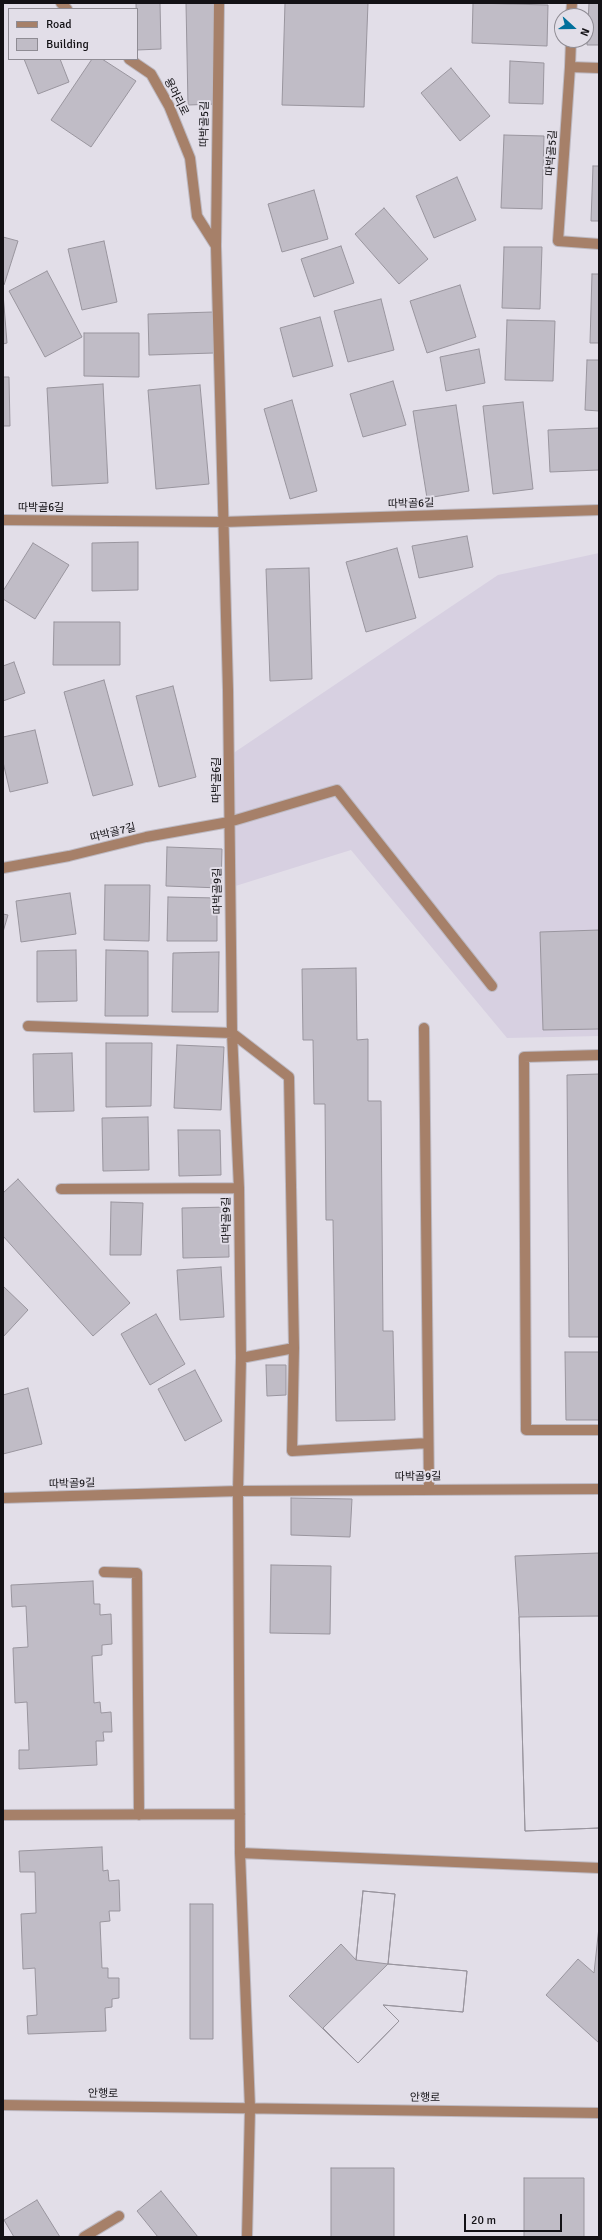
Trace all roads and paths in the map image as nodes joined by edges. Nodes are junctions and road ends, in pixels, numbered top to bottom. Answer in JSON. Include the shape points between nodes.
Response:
{"nodes":[{"id":1,"x":219,"y":3,"type":"edge"},
{"id":2,"x":571,"y":48,"type":"edge"},
{"id":3,"x":130,"y":60,"type":"edge"},
{"id":4,"x":570,"y":67,"type":"junction"},
{"id":5,"x":599,"y":68,"type":"edge"},
{"id":6,"x":599,"y":244,"type":"edge"},
{"id":7,"x":216,"y":246,"type":"junction"},
{"id":8,"x":599,"y":510,"type":"edge"},
{"id":9,"x":3,"y":520,"type":"edge"},
{"id":10,"x":223,"y":522,"type":"junction"},
{"id":11,"x":229,"y":822,"type":"junction"},
{"id":12,"x":3,"y":868,"type":"edge"},
{"id":13,"x":492,"y":986,"type":"dead end"},
{"id":14,"x":28,"y":1026,"type":"dead end"},
{"id":15,"x":424,"y":1028,"type":"dead end"},
{"id":16,"x":232,"y":1033,"type":"junction"},
{"id":17,"x":599,"y":1055,"type":"edge"},
{"id":18,"x":239,"y":1188,"type":"junction"},
{"id":19,"x":61,"y":1189,"type":"dead end"},
{"id":20,"x":294,"y":1348,"type":"junction"},
{"id":21,"x":241,"y":1358,"type":"junction"},
{"id":22,"x":599,"y":1430,"type":"edge"},
{"id":23,"x":428,"y":1443,"type":"junction"},
{"id":24,"x":429,"y":1489,"type":"junction"},
{"id":25,"x":599,"y":1489,"type":"edge"},
{"id":26,"x":238,"y":1491,"type":"junction"},
{"id":27,"x":3,"y":1498,"type":"edge"},
{"id":28,"x":104,"y":1572,"type":"dead end"},
{"id":29,"x":240,"y":1814,"type":"junction"},
{"id":30,"x":3,"y":1815,"type":"edge"},
{"id":31,"x":139,"y":1815,"type":"junction"},
{"id":32,"x":240,"y":1853,"type":"junction"},
{"id":33,"x":599,"y":1868,"type":"edge"},
{"id":34,"x":3,"y":2105,"type":"edge"},
{"id":35,"x":250,"y":2108,"type":"junction"},
{"id":36,"x":599,"y":2113,"type":"edge"},
{"id":37,"x":119,"y":2216,"type":"dead end"},
{"id":38,"x":84,"y":2237,"type":"edge"},
{"id":39,"x":247,"y":2237,"type":"edge"}],
"edges":[{"from":1,"to":7,"type":"street","name":"따박골5길"},
{"from":2,"to":4,"type":"street","name":"따박골5길"},
{"from":3,"to":7,"type":"street","name":"용머리로","via":[[151,74],[169,106],[190,158],[197,216]]},
{"from":4,"to":5,"type":"street"},
{"from":4,"to":6,"type":"street","name":"따박골5길","via":[[558,241]]},
{"from":7,"to":10,"type":"street","name":"따박골6길"},
{"from":8,"to":10,"type":"street","name":"따박골6길"},
{"from":9,"to":10,"type":"street","name":"따박골6길"},
{"from":10,"to":11,"type":"street","name":"따박골6길"},
{"from":11,"to":12,"type":"street","name":"따박골7길"},
{"from":11,"to":13,"type":"street","name":"따박골7길","via":[[337,790]]},
{"from":11,"to":16,"type":"street","name":"따박골9길"},
{"from":14,"to":16,"type":"street"},
{"from":15,"to":23,"type":"street"},
{"from":16,"to":18,"type":"street","name":"따박골9길"},
{"from":16,"to":20,"type":"street","via":[[289,1077]]},
{"from":17,"to":22,"type":"street","via":[[524,1057],[526,1430]]},
{"from":18,"to":19,"type":"street","name":"따박골9길"},
{"from":18,"to":21,"type":"street","name":"따박골9길"},
{"from":20,"to":21,"type":"street"},
{"from":20,"to":23,"type":"street","via":[[292,1451]]},
{"from":21,"to":26,"type":"street","name":"따박골9길"},
{"from":23,"to":24,"type":"street"},
{"from":24,"to":25,"type":"street","name":"따박골9길"},
{"from":24,"to":26,"type":"street","name":"따박골9길"},
{"from":26,"to":27,"type":"street","name":"따박골9길"},
{"from":26,"to":29,"type":"street"},
{"from":28,"to":31,"type":"street","via":[[137,1573]]},
{"from":29,"to":31,"type":"street"},
{"from":29,"to":32,"type":"street"},
{"from":30,"to":31,"type":"street"},
{"from":32,"to":33,"type":"street"},
{"from":32,"to":35,"type":"street"},
{"from":34,"to":35,"type":"street","name":"안행로"},
{"from":35,"to":36,"type":"street","name":"안행로"},
{"from":35,"to":39,"type":"street"},
{"from":37,"to":38,"type":"street"}]}
